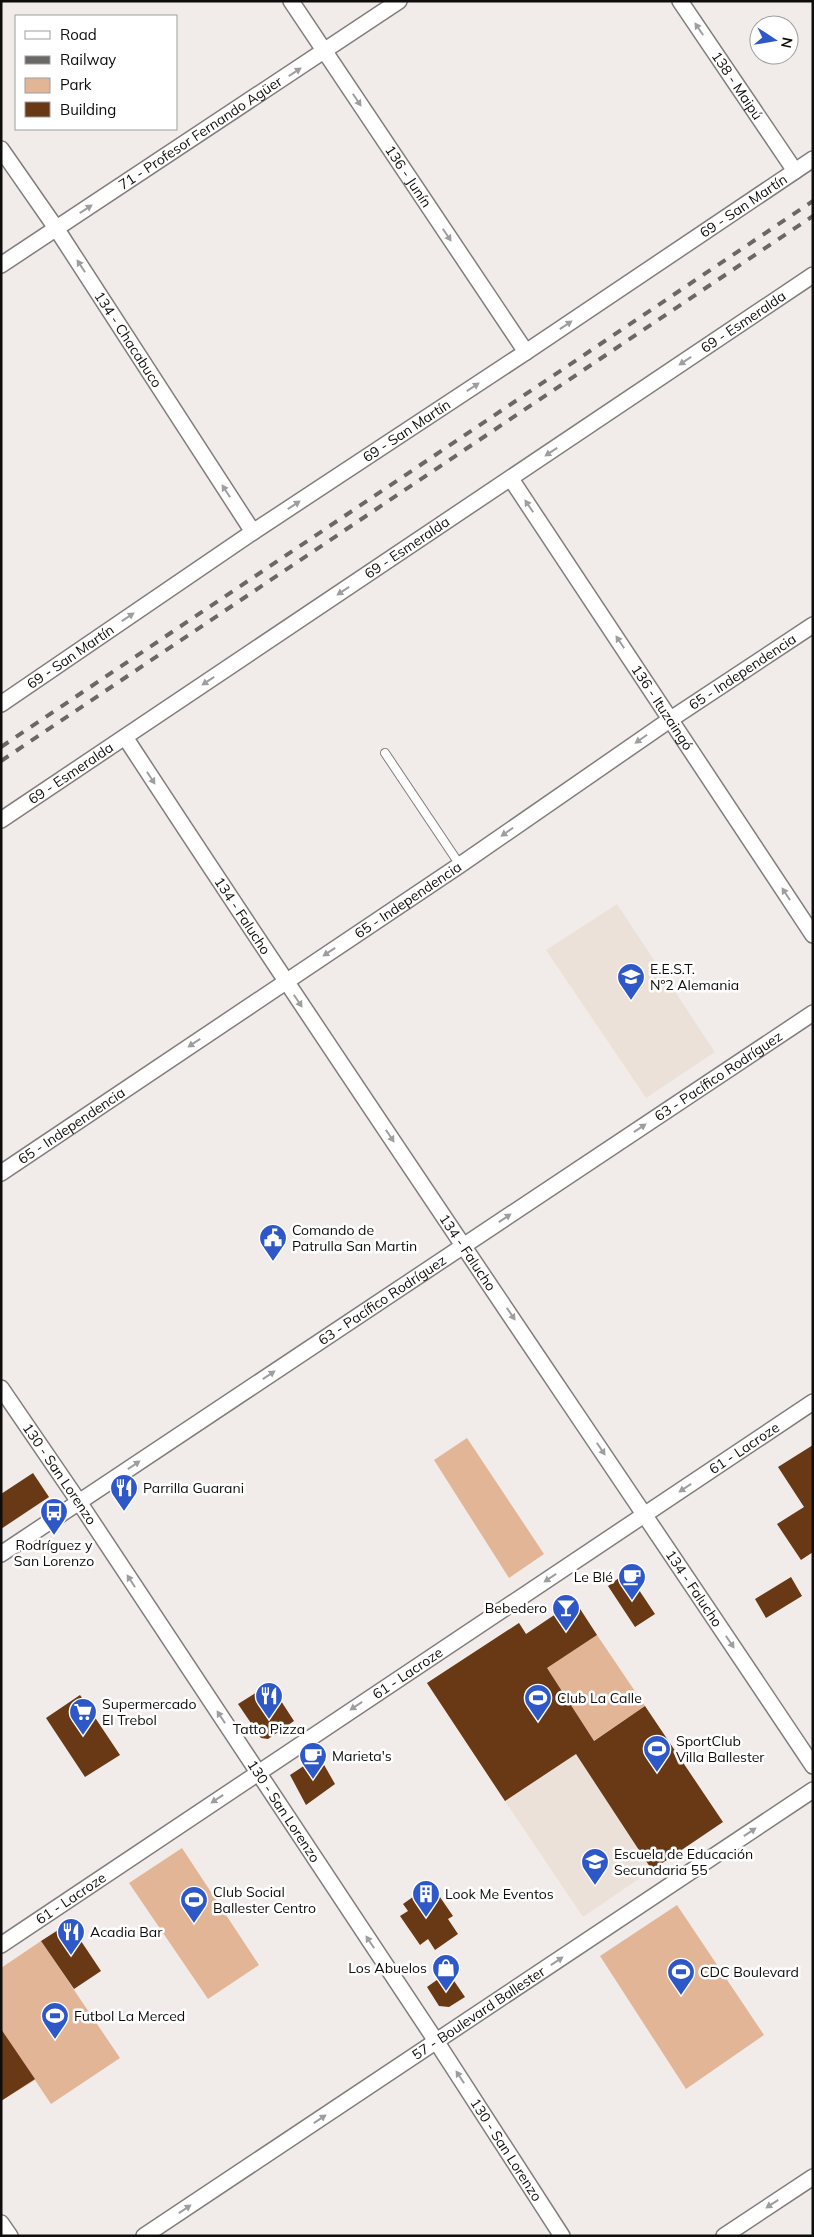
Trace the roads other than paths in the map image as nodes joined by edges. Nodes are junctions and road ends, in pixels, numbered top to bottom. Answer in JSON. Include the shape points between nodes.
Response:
{"nodes":[{"id":1,"x":291,"y":1,"type":"edge"},
{"id":2,"x":399,"y":1,"type":"edge"},
{"id":3,"x":680,"y":1,"type":"edge"},
{"id":4,"x":325,"y":52,"type":"junction"},
{"id":5,"x":1,"y":148,"type":"edge"},
{"id":6,"x":813,"y":159,"type":"edge"},
{"id":7,"x":794,"y":171,"type":"junction"},
{"id":8,"x":56,"y":228,"type":"junction"},
{"id":9,"x":1,"y":265,"type":"edge"},
{"id":10,"x":813,"y":275,"type":"edge"},
{"id":11,"x":526,"y":352,"type":"junction"},
{"id":12,"x":511,"y":478,"type":"junction"},
{"id":13,"x":253,"y":532,"type":"junction"},
{"id":14,"x":813,"y":625,"type":"edge"},
{"id":15,"x":1,"y":704,"type":"edge"},
{"id":16,"x":671,"y":719,"type":"junction"},
{"id":17,"x":124,"y":737,"type":"junction"},
{"id":18,"x":385,"y":753,"type":"dead end"},
{"id":19,"x":1,"y":820,"type":"edge"},
{"id":20,"x":460,"y":864,"type":"junction"},
{"id":21,"x":813,"y":935,"type":"edge"},
{"id":22,"x":284,"y":982,"type":"junction"},
{"id":23,"x":813,"y":1014,"type":"edge"},
{"id":24,"x":1,"y":1173,"type":"edge"},
{"id":25,"x":464,"y":1245,"type":"junction"},
{"id":26,"x":1,"y":1388,"type":"edge"},
{"id":27,"x":813,"y":1402,"type":"edge"},
{"id":28,"x":79,"y":1502,"type":"junction"},
{"id":29,"x":645,"y":1514,"type":"junction"},
{"id":30,"x":1,"y":1554,"type":"edge"},
{"id":31,"x":813,"y":1766,"type":"edge"},
{"id":32,"x":257,"y":1772,"type":"junction"},
{"id":33,"x":813,"y":1790,"type":"edge"},
{"id":34,"x":1,"y":1945,"type":"edge"},
{"id":35,"x":436,"y":2042,"type":"junction"},
{"id":36,"x":813,"y":2177,"type":"edge"},
{"id":37,"x":1,"y":2223,"type":"edge"},
{"id":38,"x":10,"y":2236,"type":"edge"},
{"id":39,"x":144,"y":2236,"type":"edge"},
{"id":40,"x":562,"y":2236,"type":"edge"},
{"id":41,"x":724,"y":2236,"type":"edge"}],
"edges":[{"from":1,"to":4,"type":"street","name":"136 - Junín"},
{"from":2,"to":4,"type":"street","name":"71 - Profesor Fernando Agüer"},
{"from":7,"to":3,"type":"street","name":"138 - Maipú","one_way":true},
{"from":8,"to":4,"type":"street","name":"71 - Profesor Fernando Agüer","one_way":true},
{"from":4,"to":11,"type":"street","name":"136 - Junín","one_way":true},
{"from":5,"to":8,"type":"street","name":"134 - Chacabuco"},
{"from":6,"to":7,"type":"street","name":"69 - San Martín"},
{"from":11,"to":7,"type":"street","name":"69 - San Martín","one_way":true},
{"from":8,"to":9,"type":"street","name":"71 - Profesor Fernando Agüer"},
{"from":13,"to":8,"type":"street","name":"134 - Chacabuco","one_way":true},
{"from":10,"to":12,"type":"street","name":"69 - Esmeralda","one_way":true},
{"from":13,"to":11,"type":"street","name":"69 - San Martín","one_way":true},
{"from":16,"to":12,"type":"street","name":"136 - Ituzaingó","one_way":true},
{"from":12,"to":17,"type":"street","name":"69 - Esmeralda","one_way":true},
{"from":15,"to":13,"type":"street","name":"69 - San Martín","one_way":true},
{"from":14,"to":16,"type":"street","name":"65 - Independencia"},
{"from":16,"to":20,"type":"street","name":"65 - Independencia","one_way":true},
{"from":21,"to":16,"type":"street","name":"136 - Ituzaingó","one_way":true},
{"from":17,"to":19,"type":"street","name":"69 - Esmeralda"},
{"from":17,"to":22,"type":"street","name":"134 - Falucho","one_way":true},
{"from":18,"to":20,"type":"lane"},
{"from":20,"to":22,"type":"street","name":"65 - Independencia","one_way":true},
{"from":22,"to":24,"type":"street","name":"65 - Independencia","one_way":true},
{"from":22,"to":25,"type":"street","name":"134 - Falucho","one_way":true},
{"from":25,"to":23,"type":"street","name":"63 - Pacífico Rodríguez","one_way":true},
{"from":28,"to":25,"type":"street","name":"63 - Pacífico Rodríguez","one_way":true},
{"from":25,"to":29,"type":"street","name":"134 - Falucho","one_way":true},
{"from":26,"to":28,"type":"street","name":"130 - San Lorenzo"},
{"from":27,"to":29,"type":"street","name":"61 - Lacroze","one_way":true},
{"from":28,"to":30,"type":"street","name":"63 - Pacífico Rodríguez"},
{"from":32,"to":28,"type":"street","name":"130 - San Lorenzo","one_way":true},
{"from":29,"to":31,"type":"street","name":"134 - Falucho","one_way":true},
{"from":29,"to":32,"type":"street","name":"61 - Lacroze","one_way":true},
{"from":32,"to":34,"type":"street","name":"61 - Lacroze","one_way":true},
{"from":35,"to":32,"type":"street","name":"130 - San Lorenzo","one_way":true},
{"from":35,"to":33,"type":"street","name":"57 - Boulevard Ballester","one_way":true},
{"from":39,"to":35,"type":"street","name":"57 - Boulevard Ballester","one_way":true},
{"from":40,"to":35,"type":"street","name":"130 - San Lorenzo","one_way":true},
{"from":36,"to":41,"type":"street","one_way":true},
{"from":37,"to":38,"type":"street"}]}
